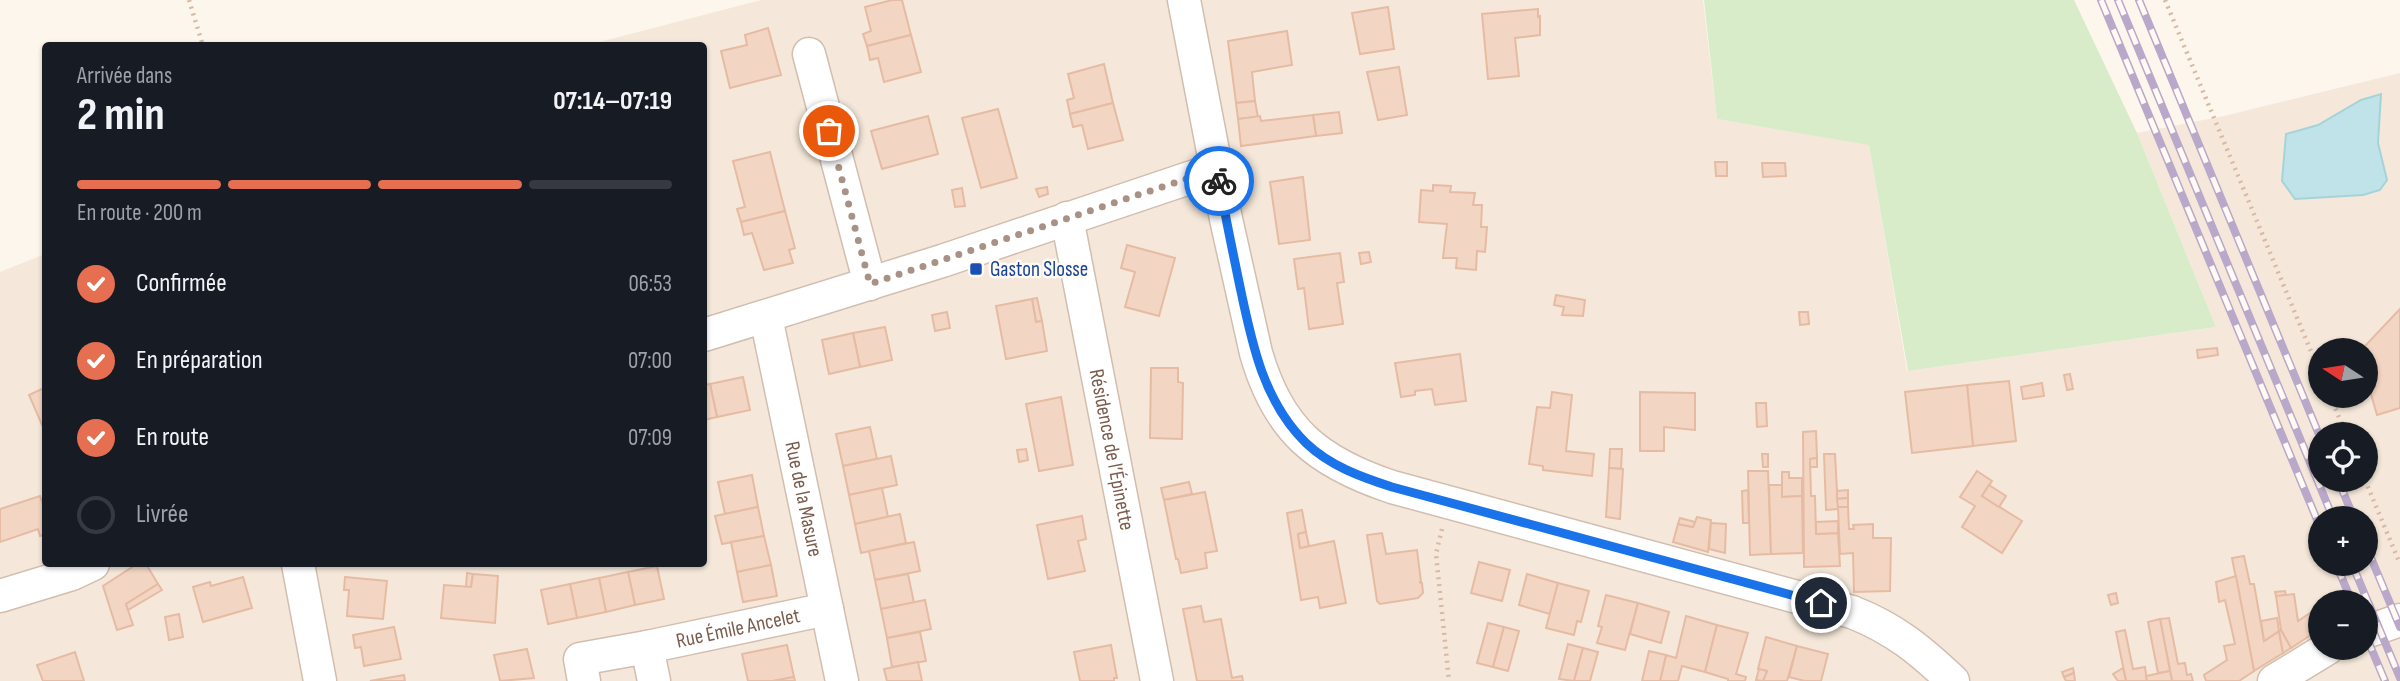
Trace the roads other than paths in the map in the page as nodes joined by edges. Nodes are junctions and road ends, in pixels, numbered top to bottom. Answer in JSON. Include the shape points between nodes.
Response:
{"nodes":[{"id":1,"x":1184,"y":0,"type":"edge"},
{"id":2,"x":809,"y":54,"type":"dead end"},
{"id":3,"x":1216,"y":169,"type":"junction"},
{"id":4,"x":1067,"y":218,"type":"junction"},
{"id":5,"x":870,"y":284,"type":"junction"},
{"id":6,"x":766,"y":317,"type":"junction"},
{"id":7,"x":707,"y":334,"type":"edge"},
{"id":8,"x":87,"y":567,"type":"edge"},
{"id":9,"x":299,"y":567,"type":"edge"},
{"id":10,"x":0,"y":596,"type":"edge"},
{"id":11,"x":827,"y":609,"type":"junction"},
{"id":12,"x":2400,"y":620,"type":"edge"},
{"id":13,"x":2378,"y":628,"type":"edge"},
{"id":14,"x":647,"y":647,"type":"junction"},
{"id":15,"x":2308,"y":660,"type":"edge"},
{"id":16,"x":320,"y":681,"type":"edge"},
{"id":17,"x":584,"y":681,"type":"edge"},
{"id":18,"x":654,"y":681,"type":"edge"},
{"id":19,"x":842,"y":681,"type":"edge"},
{"id":20,"x":1157,"y":681,"type":"edge"},
{"id":21,"x":1953,"y":681,"type":"edge"},
{"id":22,"x":2274,"y":681,"type":"edge"}],
"edges":[{"from":1,"to":3,"type":"street"},
{"from":2,"to":5,"type":"street"},
{"from":3,"to":4,"type":"street"},
{"from":3,"to":21,"type":"street","via":[[1256,353],[1286,420],[1308,444],[1347,471],[1392,487],[1852,612],[1901,636]]},
{"from":4,"to":5,"type":"street"},
{"from":4,"to":20,"type":"street","name":"Résidence de l’Épinette"},
{"from":5,"to":6,"type":"street"},
{"from":6,"to":7,"type":"street"},
{"from":6,"to":11,"type":"street","name":"Rue de la Masure"},
{"from":8,"to":10,"type":"street"},
{"from":9,"to":16,"type":"street"},
{"from":11,"to":14,"type":"street","name":"Rue Émile Ancelet"},
{"from":11,"to":19,"type":"street","name":"Rue de la Masure"},
{"from":12,"to":13,"type":"street"},
{"from":14,"to":17,"type":"street","name":"Rue Émile Ancelet","via":[[580,659]]},
{"from":14,"to":18,"type":"street","name":"Rue Émile Ancelet"},
{"from":15,"to":22,"type":"street"}]}
